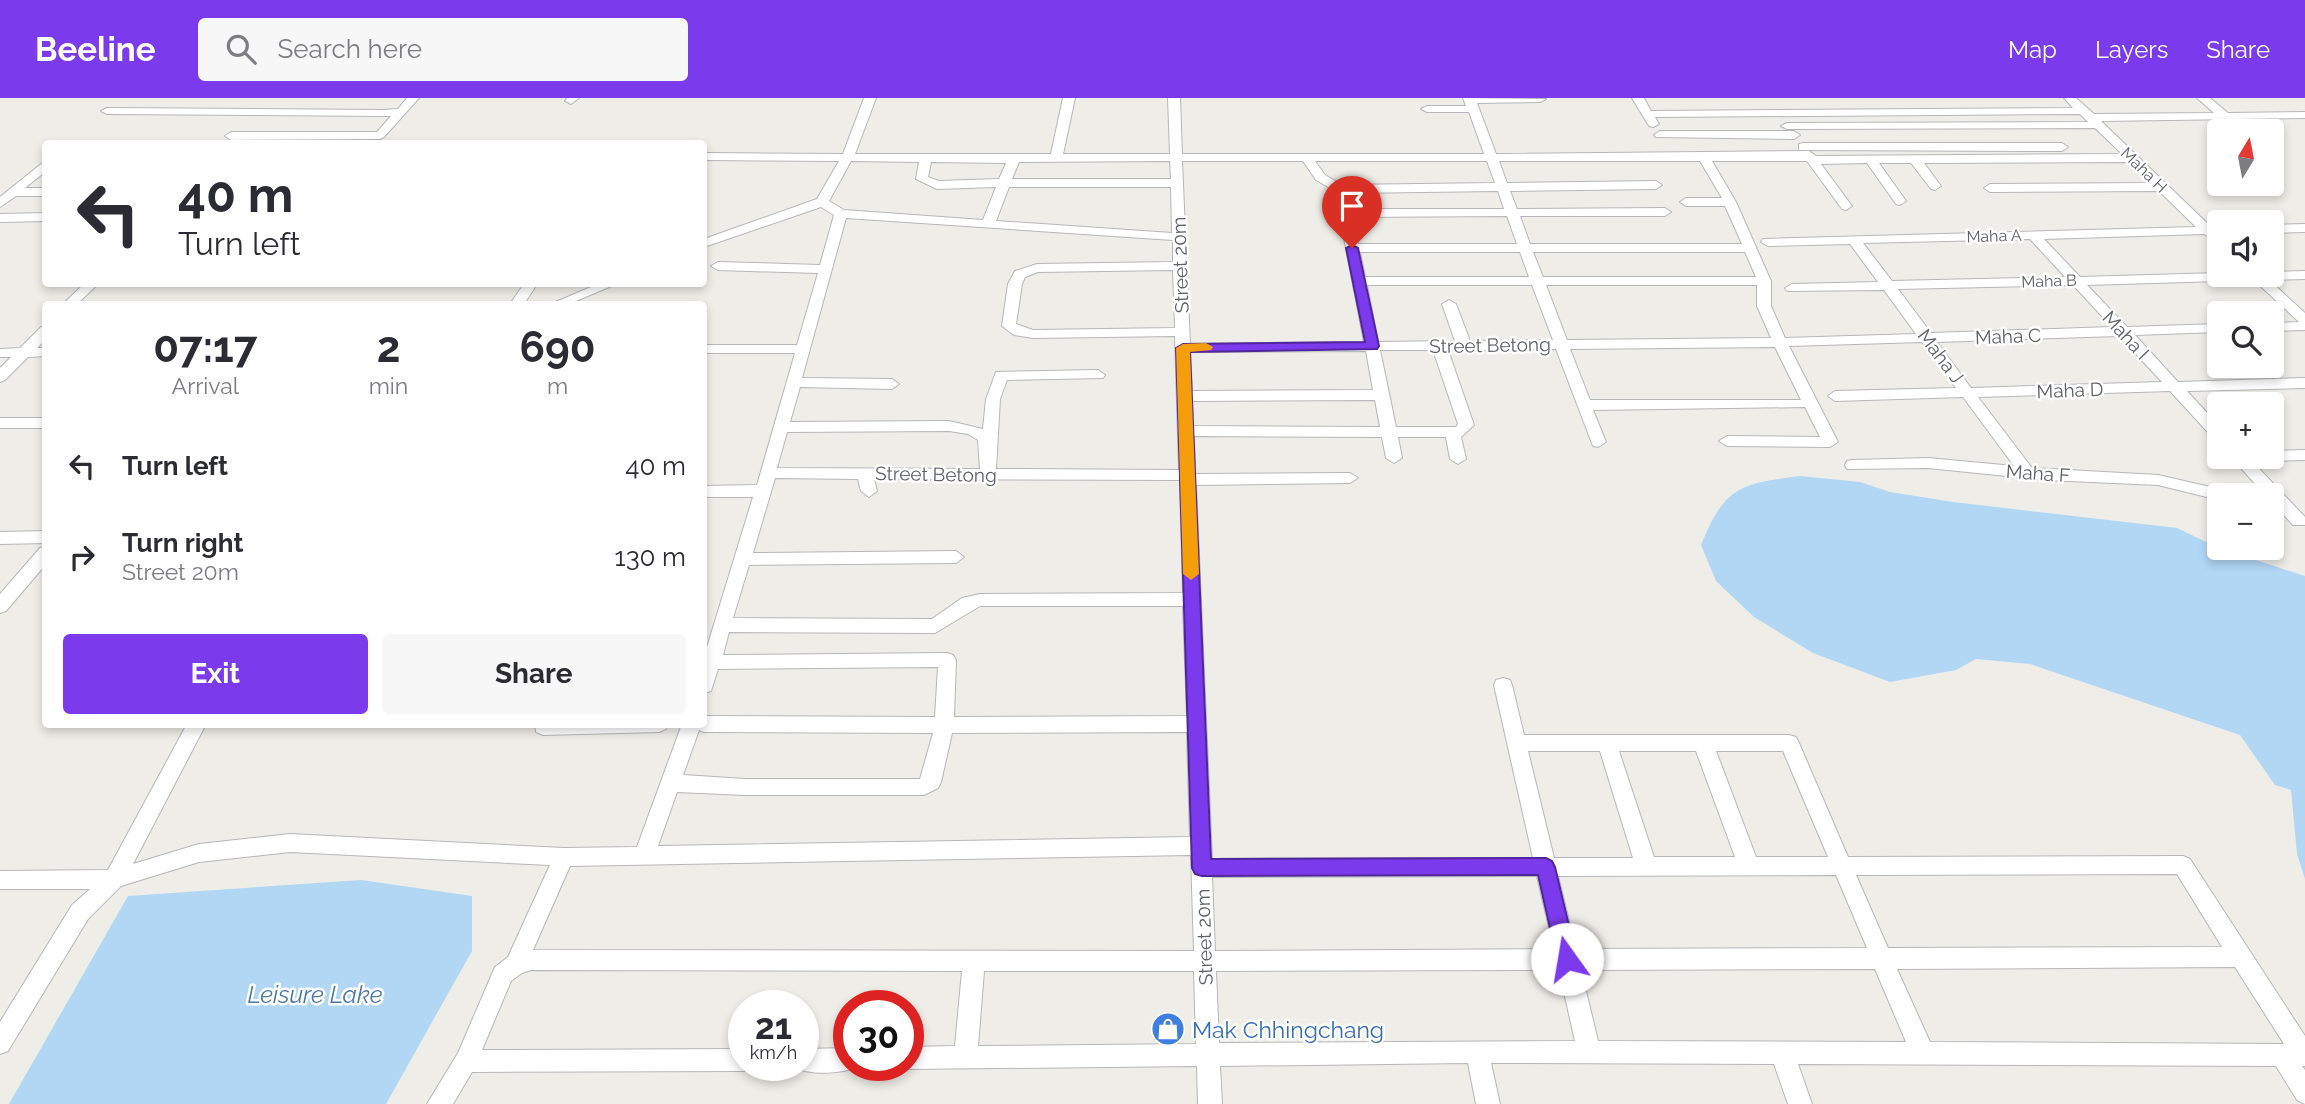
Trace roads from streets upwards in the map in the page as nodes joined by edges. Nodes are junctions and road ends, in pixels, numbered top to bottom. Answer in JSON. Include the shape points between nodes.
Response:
{"nodes":[{"id":1,"x":268,"y":98,"type":"edge"},
{"id":2,"x":413,"y":98,"type":"edge"},
{"id":3,"x":870,"y":98,"type":"edge"},
{"id":4,"x":1069,"y":98,"type":"edge"},
{"id":5,"x":1174,"y":98,"type":"edge"},
{"id":6,"x":1638,"y":98,"type":"edge"},
{"id":7,"x":1768,"y":98,"type":"edge"},
{"id":8,"x":1843,"y":98,"type":"edge"},
{"id":9,"x":2070,"y":98,"type":"edge"},
{"id":10,"x":2203,"y":98,"type":"edge"},
{"id":11,"x":1540,"y":99,"type":"edge"},
{"id":12,"x":1470,"y":102,"type":"edge"},
{"id":13,"x":1427,"y":109,"type":"dead end"},
{"id":14,"x":107,"y":111,"type":"dead end"},
{"id":15,"x":255,"y":112,"type":"junction"},
{"id":16,"x":401,"y":112,"type":"junction"},
{"id":17,"x":1779,"y":113,"type":"junction"},
{"id":18,"x":1856,"y":113,"type":"junction"},
{"id":19,"x":1648,"y":114,"type":"junction"},
{"id":20,"x":2224,"y":114,"type":"junction"},
{"id":21,"x":2305,"y":115,"type":"edge"},
{"id":22,"x":2090,"y":118,"type":"junction"},
{"id":23,"x":1865,"y":125,"type":"junction"},
{"id":24,"x":2024,"y":125,"type":"junction"},
{"id":25,"x":1791,"y":131,"type":"junction"},
{"id":26,"x":1660,"y":135,"type":"junction"},
{"id":27,"x":228,"y":140,"type":"edge"},
{"id":28,"x":2062,"y":146,"type":"dead end"},
{"id":29,"x":1880,"y":147,"type":"junction"},
{"id":30,"x":2043,"y":147,"type":"junction"},
{"id":31,"x":1808,"y":155,"type":"junction"},
{"id":32,"x":707,"y":156,"type":"edge"},
{"id":33,"x":1056,"y":157,"type":"junction"},
{"id":34,"x":1672,"y":157,"type":"junction"},
{"id":35,"x":1704,"y":157,"type":"junction"},
{"id":36,"x":846,"y":158,"type":"junction"},
{"id":37,"x":1176,"y":158,"type":"junction"},
{"id":38,"x":1308,"y":158,"type":"junction"},
{"id":39,"x":1491,"y":158,"type":"junction"},
{"id":40,"x":2132,"y":158,"type":"junction"},
{"id":41,"x":926,"y":159,"type":"junction"},
{"id":42,"x":1014,"y":159,"type":"junction"},
{"id":43,"x":1871,"y":160,"type":"junction"},
{"id":44,"x":1915,"y":160,"type":"junction"},
{"id":45,"x":42,"y":166,"type":"edge"},
{"id":46,"x":1983,"y":178,"type":"junction"},
{"id":47,"x":1004,"y":183,"type":"junction"},
{"id":48,"x":1177,"y":183,"type":"junction"},
{"id":49,"x":1656,"y":185,"type":"dead end"},
{"id":50,"x":1501,"y":186,"type":"junction"},
{"id":51,"x":1935,"y":186,"type":"dead end"},
{"id":52,"x":2161,"y":187,"type":"junction"},
{"id":53,"x":1340,"y":189,"type":"junction"},
{"id":54,"x":12,"y":192,"type":"junction"},
{"id":55,"x":42,"y":192,"type":"edge"},
{"id":56,"x":1730,"y":201,"type":"junction"},
{"id":57,"x":1900,"y":201,"type":"dead end"},
{"id":58,"x":822,"y":202,"type":"junction"},
{"id":59,"x":1686,"y":202,"type":"dead end"},
{"id":60,"x":0,"y":203,"type":"edge"},
{"id":61,"x":1846,"y":206,"type":"dead end"},
{"id":62,"x":1665,"y":212,"type":"dead end"},
{"id":63,"x":1345,"y":213,"type":"junction"},
{"id":64,"x":1511,"y":213,"type":"junction"},
{"id":65,"x":841,"y":214,"type":"junction"},
{"id":66,"x":42,"y":217,"type":"edge"},
{"id":67,"x":0,"y":218,"type":"edge"},
{"id":68,"x":988,"y":224,"type":"junction"},
{"id":69,"x":2207,"y":226,"type":"edge"},
{"id":70,"x":2305,"y":228,"type":"edge"},
{"id":71,"x":2284,"y":229,"type":"edge"},
{"id":72,"x":2207,"y":230,"type":"edge"},
{"id":73,"x":2034,"y":235,"type":"junction"},
{"id":74,"x":1179,"y":237,"type":"junction"},
{"id":75,"x":1854,"y":240,"type":"junction"},
{"id":76,"x":707,"y":242,"type":"edge"},
{"id":77,"x":1768,"y":242,"type":"dead end"},
{"id":78,"x":1352,"y":248,"type":"junction"},
{"id":79,"x":1524,"y":248,"type":"junction"},
{"id":80,"x":1749,"y":248,"type":"junction"},
{"id":81,"x":1180,"y":266,"type":"junction"},
{"id":82,"x":718,"y":267,"type":"dead end"},
{"id":83,"x":825,"y":269,"type":"junction"},
{"id":84,"x":2284,"y":275,"type":"edge"},
{"id":85,"x":2305,"y":275,"type":"edge"},
{"id":86,"x":2207,"y":277,"type":"edge"},
{"id":87,"x":1535,"y":280,"type":"junction"},
{"id":88,"x":2076,"y":280,"type":"junction"},
{"id":89,"x":1359,"y":281,"type":"junction"},
{"id":90,"x":1764,"y":281,"type":"junction"},
{"id":91,"x":1888,"y":285,"type":"junction"},
{"id":92,"x":88,"y":287,"type":"edge"},
{"id":93,"x":601,"y":287,"type":"edge"},
{"id":94,"x":2269,"y":287,"type":"edge"},
{"id":95,"x":1792,"y":288,"type":"dead end"},
{"id":96,"x":73,"y":301,"type":"edge"},
{"id":97,"x":566,"y":301,"type":"edge"},
{"id":98,"x":1449,"y":304,"type":"dead end"},
{"id":99,"x":2305,"y":320,"type":"edge"},
{"id":100,"x":2305,"y":326,"type":"edge"},
{"id":101,"x":2284,"y":327,"type":"edge"},
{"id":102,"x":2207,"y":328,"type":"edge"},
{"id":103,"x":2123,"y":331,"type":"junction"},
{"id":104,"x":42,"y":334,"type":"edge"},
{"id":105,"x":1928,"y":339,"type":"junction"},
{"id":106,"x":1183,"y":340,"type":"junction"},
{"id":107,"x":1790,"y":342,"type":"junction"},
{"id":108,"x":1560,"y":344,"type":"junction"},
{"id":109,"x":1439,"y":345,"type":"junction"},
{"id":110,"x":1464,"y":345,"type":"junction"},
{"id":111,"x":1372,"y":346,"type":"junction"},
{"id":112,"x":707,"y":349,"type":"edge"},
{"id":113,"x":803,"y":349,"type":"junction"},
{"id":114,"x":23,"y":352,"type":"junction"},
{"id":115,"x":42,"y":352,"type":"edge"},
{"id":116,"x":0,"y":353,"type":"edge"},
{"id":117,"x":1098,"y":374,"type":"dead end"},
{"id":118,"x":0,"y":377,"type":"edge"},
{"id":119,"x":794,"y":382,"type":"junction"},
{"id":120,"x":2305,"y":383,"type":"edge"},
{"id":121,"x":892,"y":384,"type":"dead end"},
{"id":122,"x":2174,"y":387,"type":"junction"},
{"id":123,"x":1967,"y":393,"type":"junction"},
{"id":124,"x":1383,"y":395,"type":"junction"},
{"id":125,"x":1185,"y":396,"type":"junction"},
{"id":126,"x":1835,"y":396,"type":"dead end"},
{"id":127,"x":1800,"y":404,"type":"dead end"},
{"id":128,"x":1584,"y":405,"type":"junction"},
{"id":129,"x":2207,"y":422,"type":"edge"},
{"id":130,"x":0,"y":423,"type":"edge"},
{"id":131,"x":42,"y":423,"type":"edge"},
{"id":132,"x":781,"y":427,"type":"junction"},
{"id":133,"x":1186,"y":431,"type":"junction"},
{"id":134,"x":1389,"y":431,"type":"junction"},
{"id":135,"x":1453,"y":433,"type":"junction"},
{"id":136,"x":1727,"y":440,"type":"dead end"},
{"id":137,"x":1598,"y":442,"type":"dead end"},
{"id":138,"x":990,"y":444,"type":"junction"},
{"id":139,"x":2305,"y":455,"type":"edge"},
{"id":140,"x":2284,"y":456,"type":"edge"},
{"id":141,"x":1394,"y":458,"type":"dead end"},
{"id":142,"x":1458,"y":459,"type":"dead end"},
{"id":143,"x":1853,"y":465,"type":"dead end"},
{"id":144,"x":2251,"y":469,"type":"edge"},
{"id":145,"x":768,"y":473,"type":"junction"},
{"id":146,"x":865,"y":473,"type":"junction"},
{"id":147,"x":2027,"y":473,"type":"junction"},
{"id":148,"x":987,"y":475,"type":"junction"},
{"id":149,"x":1187,"y":478,"type":"junction"},
{"id":150,"x":1350,"y":478,"type":"dead end"},
{"id":151,"x":707,"y":491,"type":"edge"},
{"id":152,"x":763,"y":491,"type":"junction"},
{"id":153,"x":869,"y":491,"type":"dead end"},
{"id":154,"x":2207,"y":491,"type":"edge"},
{"id":155,"x":2284,"y":516,"type":"edge"},
{"id":156,"x":2302,"y":522,"type":"edge"},
{"id":157,"x":42,"y":537,"type":"edge"},
{"id":158,"x":0,"y":538,"type":"edge"},
{"id":159,"x":42,"y":556,"type":"edge"},
{"id":160,"x":956,"y":557,"type":"dead end"},
{"id":161,"x":742,"y":559,"type":"junction"},
{"id":162,"x":7,"y":590,"type":"edge"},
{"id":163,"x":1192,"y":599,"type":"junction"},
{"id":164,"x":0,"y":606,"type":"edge"},
{"id":165,"x":715,"y":633,"type":"edge"},
{"id":166,"x":710,"y":662,"type":"junction"},
{"id":167,"x":707,"y":674,"type":"edge"},
{"id":168,"x":1503,"y":685,"type":"dead end"},
{"id":169,"x":707,"y":724,"type":"edge"},
{"id":170,"x":1196,"y":724,"type":"junction"},
{"id":171,"x":944,"y":725,"type":"junction"},
{"id":172,"x":195,"y":728,"type":"edge"},
{"id":173,"x":691,"y":728,"type":"edge"},
{"id":174,"x":1517,"y":743,"type":"junction"},
{"id":175,"x":1607,"y":743,"type":"junction"},
{"id":176,"x":1703,"y":743,"type":"junction"},
{"id":177,"x":673,"y":783,"type":"junction"},
{"id":178,"x":1201,"y":846,"type":"junction"},
{"id":179,"x":644,"y":856,"type":"junction"},
{"id":180,"x":564,"y":857,"type":"junction"},
{"id":181,"x":1646,"y":866,"type":"junction"},
{"id":182,"x":1749,"y":866,"type":"junction"},
{"id":183,"x":1842,"y":866,"type":"junction"},
{"id":184,"x":1546,"y":867,"type":"junction"},
{"id":185,"x":1202,"y":868,"type":"junction"},
{"id":186,"x":114,"y":879,"type":"junction"},
{"id":187,"x":0,"y":880,"type":"edge"},
{"id":188,"x":2241,"y":957,"type":"junction"},
{"id":189,"x":1882,"y":958,"type":"junction"},
{"id":190,"x":1567,"y":959,"type":"junction"},
{"id":191,"x":974,"y":960,"type":"junction"},
{"id":192,"x":1205,"y":961,"type":"junction"},
{"id":193,"x":516,"y":964,"type":"junction"},
{"id":194,"x":0,"y":1043,"type":"edge"},
{"id":195,"x":1477,"y":1052,"type":"junction"},
{"id":196,"x":1589,"y":1052,"type":"junction"},
{"id":197,"x":1782,"y":1053,"type":"junction"},
{"id":198,"x":1923,"y":1054,"type":"junction"},
{"id":199,"x":1208,"y":1055,"type":"junction"},
{"id":200,"x":2282,"y":1055,"type":"junction"},
{"id":201,"x":924,"y":1058,"type":"edge"},
{"id":202,"x":965,"y":1058,"type":"junction"},
{"id":203,"x":728,"y":1060,"type":"edge"},
{"id":204,"x":466,"y":1061,"type":"junction"},
{"id":205,"x":2305,"y":1092,"type":"edge"},
{"id":206,"x":439,"y":1104,"type":"edge"},
{"id":207,"x":1210,"y":1104,"type":"edge"},
{"id":208,"x":1488,"y":1104,"type":"edge"},
{"id":209,"x":1800,"y":1104,"type":"edge"}],
"edges":[{"from":1,"to":15,"type":"street"},
{"from":2,"to":16,"type":"street"},
{"from":3,"to":36,"type":"street"},
{"from":4,"to":33,"type":"street"},
{"from":5,"to":37,"type":"street","name":"Street 20m"},
{"from":6,"to":19,"type":"street"},
{"from":7,"to":17,"type":"street"},
{"from":8,"to":18,"type":"street"},
{"from":9,"to":22,"type":"street","name":"Maha H"},
{"from":10,"to":20,"type":"street"},
{"from":11,"to":12,"type":"street"},
{"from":12,"to":13,"type":"street"},
{"from":12,"to":39,"type":"street"},
{"from":14,"to":15,"type":"street"},
{"from":15,"to":16,"type":"street"},
{"from":15,"to":27,"type":"street"},
{"from":16,"to":27,"type":"street","via":[[380,135]]},
{"from":17,"to":18,"type":"street"},
{"from":17,"to":19,"type":"street"},
{"from":17,"to":25,"type":"street"},
{"from":18,"to":22,"type":"street"},
{"from":18,"to":23,"type":"street"},
{"from":19,"to":26,"type":"street"},
{"from":20,"to":21,"type":"street"},
{"from":20,"to":22,"type":"street"},
{"from":22,"to":24,"type":"street"},
{"from":22,"to":40,"type":"street","name":"Maha H"},
{"from":23,"to":24,"type":"street"},
{"from":23,"to":25,"type":"street"},
{"from":23,"to":29,"type":"street"},
{"from":24,"to":30,"type":"street"},
{"from":25,"to":26,"type":"street"},
{"from":25,"to":31,"type":"street"},
{"from":26,"to":34,"type":"street"},
{"from":28,"to":30,"type":"street"},
{"from":29,"to":30,"type":"street"},
{"from":29,"to":31,"type":"street"},
{"from":31,"to":35,"type":"street"},
{"from":31,"to":43,"type":"street"},
{"from":31,"to":61,"type":"street"},
{"from":32,"to":36,"type":"street"},
{"from":33,"to":37,"type":"street"},
{"from":33,"to":42,"type":"street"},
{"from":34,"to":35,"type":"street"},
{"from":34,"to":39,"type":"street"},
{"from":35,"to":56,"type":"street"},
{"from":36,"to":41,"type":"street"},
{"from":36,"to":58,"type":"street"},
{"from":37,"to":38,"type":"street"},
{"from":37,"to":48,"type":"street","name":"Street 20m"},
{"from":38,"to":39,"type":"street"},
{"from":38,"to":53,"type":"street","via":[[1314,172]]},
{"from":39,"to":50,"type":"street"},
{"from":40,"to":46,"type":"street"},
{"from":40,"to":52,"type":"street","name":"Maha H"},
{"from":41,"to":42,"type":"street"},
{"from":41,"to":47,"type":"street","via":[[922,179],[929,183]]},
{"from":42,"to":47,"type":"street"},
{"from":43,"to":44,"type":"street"},
{"from":43,"to":57,"type":"street"},
{"from":44,"to":46,"type":"street"},
{"from":44,"to":51,"type":"street"},
{"from":45,"to":54,"type":"street"},
{"from":46,"to":52,"type":"street"},
{"from":47,"to":48,"type":"street"},
{"from":47,"to":68,"type":"street"},
{"from":48,"to":74,"type":"street","name":"Street 20m"},
{"from":49,"to":50,"type":"street"},
{"from":50,"to":53,"type":"street"},
{"from":50,"to":64,"type":"street"},
{"from":52,"to":69,"type":"street","name":"Maha H"},
{"from":53,"to":63,"type":"street"},
{"from":54,"to":55,"type":"street"},
{"from":54,"to":60,"type":"street"},
{"from":56,"to":59,"type":"street"},
{"from":56,"to":80,"type":"street"},
{"from":58,"to":65,"type":"street"},
{"from":58,"to":76,"type":"street"},
{"from":62,"to":64,"type":"street"},
{"from":63,"to":64,"type":"street"},
{"from":63,"to":78,"type":"street"},
{"from":64,"to":79,"type":"street"},
{"from":65,"to":68,"type":"street"},
{"from":65,"to":83,"type":"street"},
{"from":66,"to":67,"type":"street"},
{"from":68,"to":74,"type":"street"},
{"from":70,"to":71,"type":"street"},
{"from":72,"to":73,"type":"street","name":"Maha A"},
{"from":73,"to":75,"type":"street","name":"Maha A"},
{"from":73,"to":88,"type":"street","name":"Maha I"},
{"from":74,"to":81,"type":"street","name":"Street 20m"},
{"from":75,"to":77,"type":"street","name":"Maha A"},
{"from":75,"to":91,"type":"street","name":"Maha J"},
{"from":78,"to":79,"type":"street"},
{"from":78,"to":89,"type":"street"},
{"from":79,"to":80,"type":"street"},
{"from":79,"to":87,"type":"street"},
{"from":80,"to":90,"type":"street"},
{"from":81,"to":106,"type":"street","name":"Street 20m"},
{"from":81,"to":106,"type":"street","name":"Street Betong","via":[[1037,268],[1020,274],[1015,284],[1009,326],[1033,334]]},
{"from":82,"to":83,"type":"street"},
{"from":83,"to":113,"type":"street"},
{"from":84,"to":85,"type":"street","name":"Maha B"},
{"from":86,"to":88,"type":"street","name":"Maha B"},
{"from":87,"to":89,"type":"street"},
{"from":87,"to":90,"type":"street"},
{"from":87,"to":108,"type":"street"},
{"from":88,"to":91,"type":"street","name":"Maha B"},
{"from":88,"to":103,"type":"street","name":"Maha I"},
{"from":89,"to":111,"type":"street"},
{"from":90,"to":107,"type":"street","via":[[1764,306]]},
{"from":91,"to":95,"type":"street","name":"Maha B"},
{"from":91,"to":105,"type":"street","name":"Maha J"},
{"from":92,"to":96,"type":"street"},
{"from":93,"to":97,"type":"street"},
{"from":94,"to":99,"type":"street"},
{"from":98,"to":110,"type":"street"},
{"from":100,"to":101,"type":"street"},
{"from":102,"to":103,"type":"street","name":"Maha C"},
{"from":103,"to":105,"type":"street","name":"Maha C"},
{"from":103,"to":122,"type":"street","name":"Maha I"},
{"from":104,"to":114,"type":"street"},
{"from":105,"to":107,"type":"street","name":"Maha C"},
{"from":105,"to":123,"type":"street","name":"Maha J"},
{"from":106,"to":111,"type":"street","name":"Street Betong"},
{"from":106,"to":125,"type":"street","name":"Street 20m"},
{"from":107,"to":108,"type":"street","name":"Street Betong"},
{"from":107,"to":136,"type":"street","via":[[1830,442]]},
{"from":108,"to":110,"type":"street","name":"Street Betong"},
{"from":108,"to":128,"type":"street"},
{"from":109,"to":110,"type":"street","name":"Street Betong"},
{"from":109,"to":111,"type":"street","name":"Street Betong"},
{"from":109,"to":135,"type":"street","via":[[1466,425]]},
{"from":111,"to":124,"type":"street"},
{"from":112,"to":113,"type":"street"},
{"from":113,"to":119,"type":"street"},
{"from":114,"to":115,"type":"street"},
{"from":114,"to":116,"type":"street"},
{"from":114,"to":118,"type":"street"},
{"from":117,"to":138,"type":"street","via":[[1001,375],[993,399]]},
{"from":119,"to":121,"type":"street"},
{"from":119,"to":132,"type":"street"},
{"from":120,"to":122,"type":"street","name":"Maha D"},
{"from":122,"to":123,"type":"street","name":"Maha D"},
{"from":122,"to":129,"type":"street","name":"Maha I"},
{"from":123,"to":126,"type":"street","name":"Maha D"},
{"from":123,"to":147,"type":"street","name":"Maha J"},
{"from":124,"to":125,"type":"street"},
{"from":124,"to":134,"type":"street"},
{"from":125,"to":133,"type":"street","name":"Street 20m"},
{"from":127,"to":128,"type":"street"},
{"from":128,"to":137,"type":"street"},
{"from":130,"to":131,"type":"street"},
{"from":132,"to":138,"type":"street","via":[[949,426],[985,434]]},
{"from":132,"to":145,"type":"street"},
{"from":133,"to":134,"type":"street"},
{"from":133,"to":149,"type":"street","name":"Street 20m"},
{"from":134,"to":135,"type":"street"},
{"from":134,"to":141,"type":"street"},
{"from":135,"to":142,"type":"street"},
{"from":138,"to":148,"type":"street"},
{"from":139,"to":140,"type":"street"},
{"from":143,"to":147,"type":"street","name":"Maha F","via":[[1928,463]]},
{"from":144,"to":156,"type":"street"},
{"from":145,"to":146,"type":"street","name":"Street Betong"},
{"from":145,"to":152,"type":"street"},
{"from":146,"to":148,"type":"street","name":"Street Betong","via":[[908,481]]},
{"from":146,"to":153,"type":"street"},
{"from":147,"to":154,"type":"street","name":"Maha F","via":[[2158,480]]},
{"from":148,"to":149,"type":"street","name":"Street Betong"},
{"from":149,"to":150,"type":"street","name":"Street Betong"},
{"from":149,"to":163,"type":"street","name":"Street 20m"},
{"from":151,"to":152,"type":"street"},
{"from":152,"to":161,"type":"street"},
{"from":155,"to":156,"type":"street"},
{"from":157,"to":158,"type":"street"},
{"from":159,"to":162,"type":"street"},
{"from":160,"to":161,"type":"street"},
{"from":161,"to":165,"type":"street"},
{"from":162,"to":164,"type":"street"},
{"from":163,"to":165,"type":"street","via":[[980,600],[935,626]]},
{"from":163,"to":170,"type":"street","name":"Street 20m"},
{"from":165,"to":166,"type":"street"},
{"from":166,"to":167,"type":"street"},
{"from":166,"to":171,"type":"street","via":[[947,660]]},
{"from":168,"to":174,"type":"street"},
{"from":169,"to":171,"type":"street"},
{"from":170,"to":171,"type":"street"},
{"from":170,"to":178,"type":"street","name":"Street 20m"},
{"from":171,"to":177,"type":"street","via":[[931,782],[924,787]]},
{"from":172,"to":186,"type":"street"},
{"from":173,"to":177,"type":"street"},
{"from":174,"to":175,"type":"street"},
{"from":174,"to":184,"type":"street"},
{"from":175,"to":176,"type":"street"},
{"from":175,"to":181,"type":"street"},
{"from":176,"to":182,"type":"street"},
{"from":176,"to":183,"type":"street","via":[[1789,743]]},
{"from":177,"to":179,"type":"street"},
{"from":178,"to":179,"type":"street"},
{"from":178,"to":185,"type":"street","name":"Street 20m"},
{"from":179,"to":180,"type":"street"},
{"from":180,"to":186,"type":"street","via":[[290,843],[199,853]]},
{"from":180,"to":193,"type":"street"},
{"from":181,"to":182,"type":"street"},
{"from":181,"to":184,"type":"street"},
{"from":182,"to":183,"type":"street"},
{"from":183,"to":188,"type":"street","via":[[2183,864]]},
{"from":183,"to":189,"type":"street"},
{"from":184,"to":185,"type":"street"},
{"from":184,"to":190,"type":"street"},
{"from":185,"to":192,"type":"street","name":"Street 20m"},
{"from":186,"to":187,"type":"street"},
{"from":186,"to":194,"type":"street","via":[[79,912]]},
{"from":188,"to":189,"type":"street"},
{"from":188,"to":200,"type":"street","via":[[2304,1055]]},
{"from":189,"to":190,"type":"street"},
{"from":189,"to":198,"type":"street"},
{"from":190,"to":192,"type":"street"},
{"from":190,"to":196,"type":"street"},
{"from":191,"to":192,"type":"street"},
{"from":191,"to":193,"type":"street","via":[[570,958]]},
{"from":191,"to":202,"type":"street"},
{"from":192,"to":199,"type":"street","name":"Street 20m"},
{"from":193,"to":204,"type":"street","via":[[503,974]]},
{"from":195,"to":196,"type":"street"},
{"from":195,"to":199,"type":"street"},
{"from":195,"to":208,"type":"street"},
{"from":196,"to":197,"type":"street"},
{"from":197,"to":198,"type":"street"},
{"from":197,"to":209,"type":"street"},
{"from":198,"to":200,"type":"street"},
{"from":199,"to":202,"type":"street"},
{"from":199,"to":207,"type":"street","name":"Street 20m"},
{"from":200,"to":205,"type":"street"},
{"from":201,"to":202,"type":"street"},
{"from":203,"to":204,"type":"street"},
{"from":204,"to":206,"type":"street"}]}
